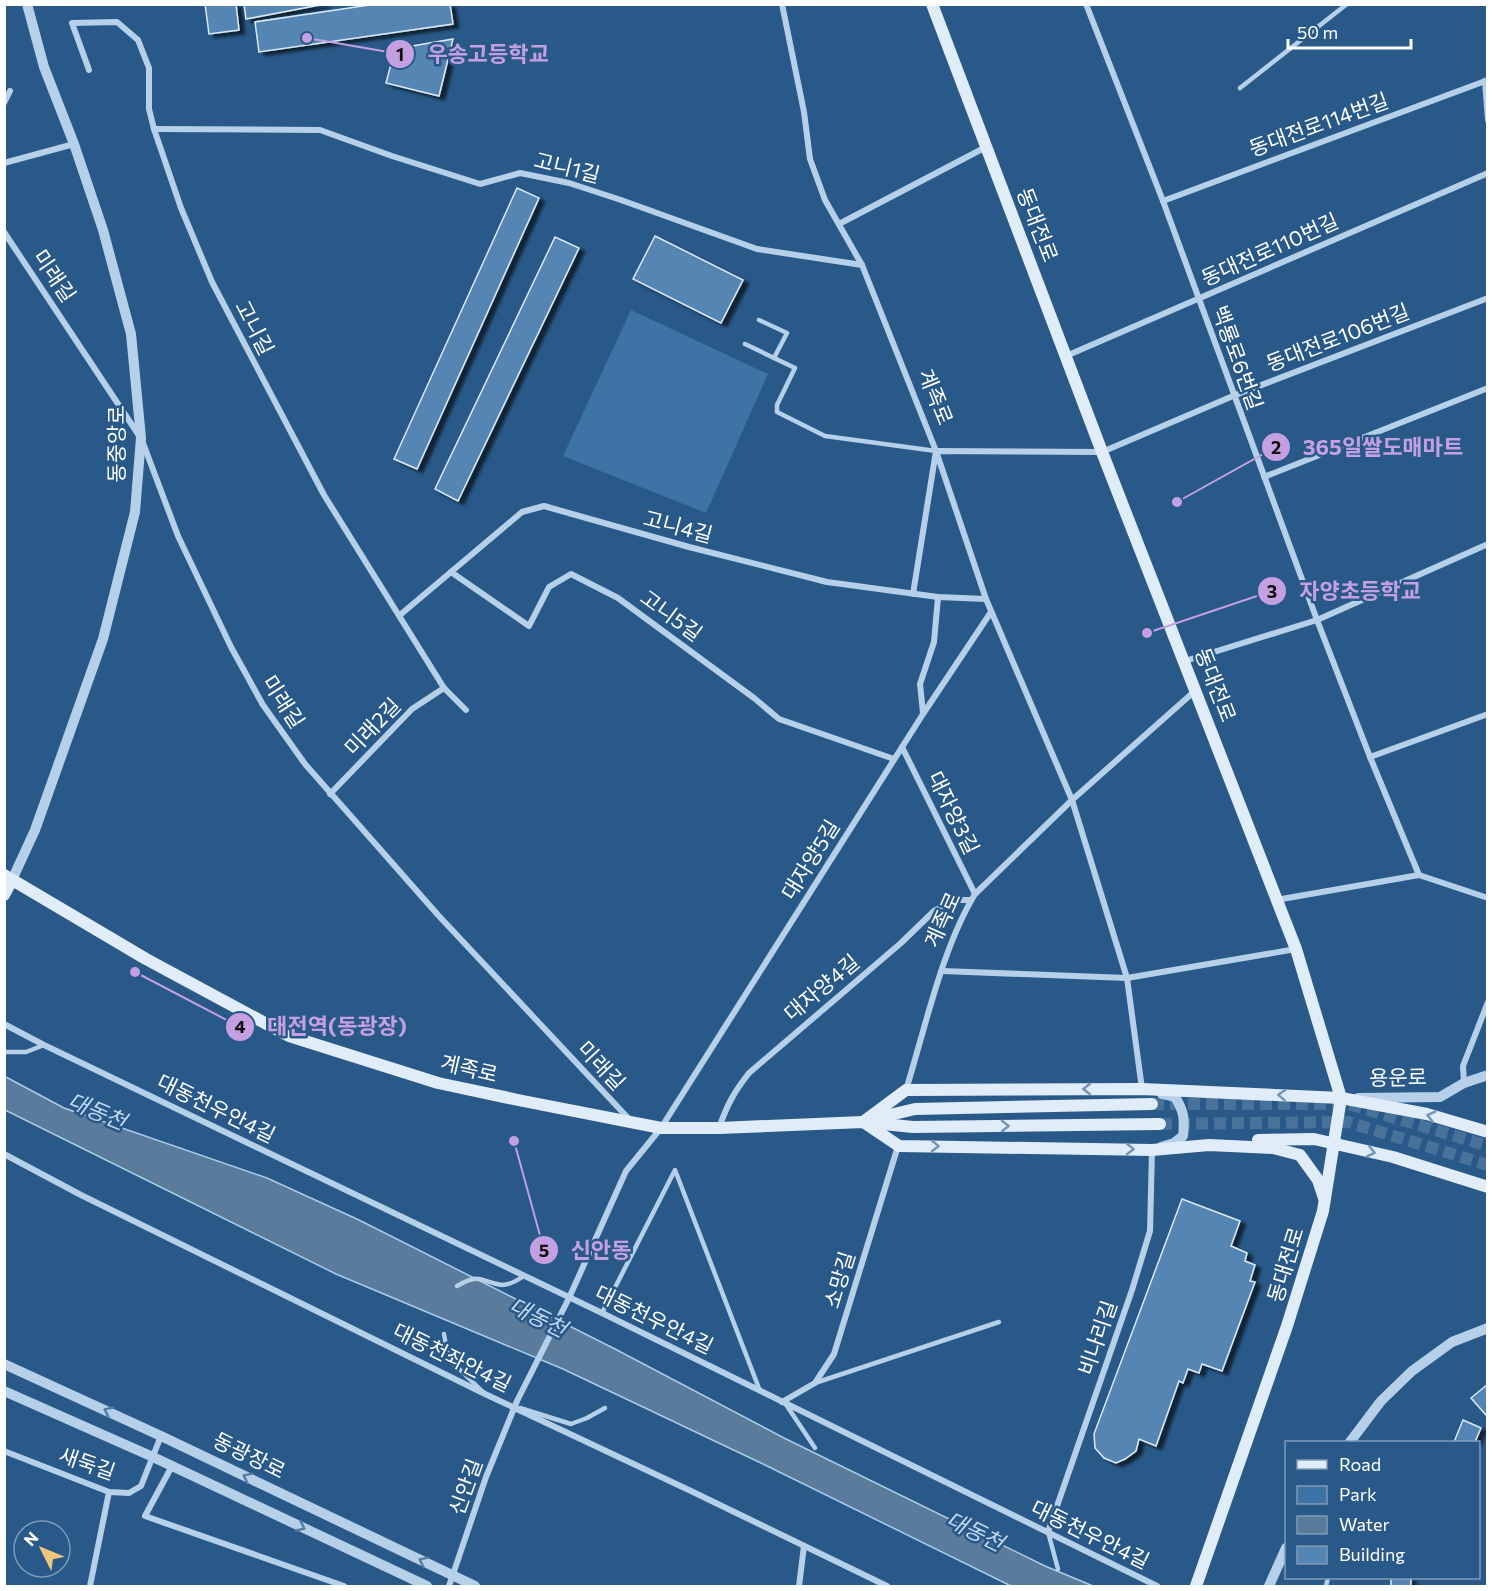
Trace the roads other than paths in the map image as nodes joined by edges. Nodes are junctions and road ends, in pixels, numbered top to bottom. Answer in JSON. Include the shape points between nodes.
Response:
{"nodes":[{"id":1,"x":27,"y":4,"type":"edge"},
{"id":2,"x":782,"y":4,"type":"edge"},
{"id":3,"x":932,"y":4,"type":"edge"},
{"id":4,"x":1086,"y":4,"type":"edge"},
{"id":5,"x":1347,"y":4,"type":"edge"},
{"id":6,"x":89,"y":70,"type":"dead end"},
{"id":7,"x":1486,"y":81,"type":"edge"},
{"id":8,"x":1240,"y":88,"type":"dead end"},
{"id":9,"x":10,"y":91,"type":"dead end"},
{"id":10,"x":4,"y":103,"type":"edge"},
{"id":11,"x":1488,"y":120,"type":"edge"},
{"id":12,"x":154,"y":129,"type":"junction"},
{"id":13,"x":74,"y":144,"type":"junction"},
{"id":14,"x":986,"y":147,"type":"junction"},
{"id":15,"x":4,"y":163,"type":"edge"},
{"id":16,"x":1488,"y":173,"type":"edge"},
{"id":17,"x":1163,"y":201,"type":"junction"},
{"id":18,"x":838,"y":224,"type":"junction"},
{"id":19,"x":4,"y":232,"type":"edge"},
{"id":20,"x":862,"y":265,"type":"junction"},
{"id":21,"x":1488,"y":298,"type":"edge"},
{"id":22,"x":1199,"y":300,"type":"junction"},
{"id":23,"x":759,"y":320,"type":"dead end"},
{"id":24,"x":745,"y":344,"type":"dead end"},
{"id":25,"x":1066,"y":356,"type":"junction"},
{"id":26,"x":774,"y":357,"type":"junction"},
{"id":27,"x":1488,"y":388,"type":"edge"},
{"id":28,"x":1233,"y":396,"type":"junction"},
{"id":29,"x":141,"y":438,"type":"junction"},
{"id":30,"x":936,"y":451,"type":"junction"},
{"id":31,"x":1102,"y":452,"type":"junction"},
{"id":32,"x":1263,"y":477,"type":"junction"},
{"id":33,"x":1488,"y":544,"type":"edge"},
{"id":34,"x":451,"y":572,"type":"junction"},
{"id":35,"x":913,"y":594,"type":"junction"},
{"id":36,"x":938,"y":597,"type":"junction"},
{"id":37,"x":986,"y":599,"type":"junction"},
{"id":38,"x":991,"y":612,"type":"junction"},
{"id":39,"x":399,"y":615,"type":"junction"},
{"id":40,"x":1317,"y":620,"type":"junction"},
{"id":41,"x":1185,"y":662,"type":"junction"},
{"id":42,"x":444,"y":688,"type":"junction"},
{"id":43,"x":1196,"y":690,"type":"junction"},
{"id":44,"x":466,"y":710,"type":"dead end"},
{"id":45,"x":923,"y":714,"type":"junction"},
{"id":46,"x":1488,"y":714,"type":"edge"},
{"id":47,"x":902,"y":747,"type":"junction"},
{"id":48,"x":1370,"y":757,"type":"junction"},
{"id":49,"x":894,"y":759,"type":"junction"},
{"id":50,"x":330,"y":794,"type":"junction"},
{"id":51,"x":1072,"y":800,"type":"junction"},
{"id":52,"x":1419,"y":875,"type":"junction"},
{"id":53,"x":8,"y":877,"type":"edge"},
{"id":54,"x":4,"y":895,"type":"edge"},
{"id":55,"x":973,"y":897,"type":"junction"},
{"id":56,"x":1488,"y":898,"type":"edge"},
{"id":57,"x":1276,"y":900,"type":"junction"},
{"id":58,"x":1296,"y":949,"type":"junction"},
{"id":59,"x":942,"y":971,"type":"junction"},
{"id":60,"x":1127,"y":978,"type":"junction"},
{"id":61,"x":1488,"y":1002,"type":"edge"},
{"id":62,"x":4,"y":1024,"type":"edge"},
{"id":63,"x":44,"y":1045,"type":"junction"},
{"id":64,"x":4,"y":1052,"type":"edge"},
{"id":65,"x":1488,"y":1075,"type":"edge"},
{"id":66,"x":1464,"y":1083,"type":"junction"},
{"id":67,"x":1142,"y":1089,"type":"junction"},
{"id":68,"x":906,"y":1090,"type":"junction"},
{"id":69,"x":1341,"y":1098,"type":"junction"},
{"id":70,"x":1152,"y":1104,"type":"tunnel mouth"},
{"id":71,"x":863,"y":1122,"type":"junction"},
{"id":72,"x":633,"y":1124,"type":"junction"},
{"id":73,"x":1160,"y":1124,"type":"tunnel mouth"},
{"id":74,"x":661,"y":1128,"type":"junction"},
{"id":75,"x":719,"y":1128,"type":"junction"},
{"id":76,"x":1488,"y":1132,"type":"edge"},
{"id":77,"x":1334,"y":1143,"type":"junction"},
{"id":78,"x":1209,"y":1145,"type":"junction"},
{"id":79,"x":898,"y":1146,"type":"junction"},
{"id":80,"x":1152,"y":1150,"type":"junction"},
{"id":81,"x":4,"y":1154,"type":"edge"},
{"id":82,"x":1488,"y":1187,"type":"edge"},
{"id":83,"x":1325,"y":1202,"type":"junction"},
{"id":84,"x":524,"y":1276,"type":"junction"},
{"id":85,"x":457,"y":1286,"type":"dead end"},
{"id":86,"x":569,"y":1298,"type":"junction"},
{"id":87,"x":602,"y":1313,"type":"junction"},
{"id":88,"x":999,"y":1322,"type":"dead end"},
{"id":89,"x":1488,"y":1328,"type":"edge"},
{"id":90,"x":444,"y":1334,"type":"dead end"},
{"id":91,"x":4,"y":1364,"type":"edge"},
{"id":92,"x":815,"y":1383,"type":"junction"},
{"id":93,"x":4,"y":1391,"type":"edge"},
{"id":94,"x":760,"y":1391,"type":"junction"},
{"id":95,"x":485,"y":1394,"type":"junction"},
{"id":96,"x":784,"y":1402,"type":"junction"},
{"id":97,"x":516,"y":1404,"type":"junction"},
{"id":98,"x":605,"y":1408,"type":"dead end"},
{"id":99,"x":161,"y":1436,"type":"junction"},
{"id":100,"x":1351,"y":1441,"type":"edge"},
{"id":101,"x":815,"y":1448,"type":"dead end"},
{"id":102,"x":4,"y":1451,"type":"edge"},
{"id":103,"x":153,"y":1457,"type":"junction"},
{"id":104,"x":172,"y":1466,"type":"junction"},
{"id":105,"x":109,"y":1492,"type":"junction"},
{"id":106,"x":1048,"y":1532,"type":"junction"},
{"id":107,"x":804,"y":1546,"type":"junction"},
{"id":108,"x":1285,"y":1552,"type":"edge"},
{"id":109,"x":1058,"y":1569,"type":"dead end"},
{"id":110,"x":451,"y":1581,"type":"edge"},
{"id":111,"x":90,"y":1587,"type":"edge"},
{"id":112,"x":344,"y":1587,"type":"edge"},
{"id":113,"x":427,"y":1587,"type":"edge"},
{"id":114,"x":475,"y":1587,"type":"edge"},
{"id":115,"x":799,"y":1587,"type":"edge"},
{"id":116,"x":887,"y":1587,"type":"edge"},
{"id":117,"x":1157,"y":1587,"type":"edge"},
{"id":118,"x":1196,"y":1587,"type":"edge"},
{"id":119,"x":1269,"y":1587,"type":"edge"}],
"edges":[{"from":1,"to":13,"type":"street","name":"동중앙로","via":[[44,67]]},
{"from":2,"to":18,"type":"street","name":"계족로","via":[[810,159]]},
{"from":3,"to":14,"type":"main road","name":"동대전로"},
{"from":4,"to":17,"type":"street","name":"백룡로6번길"},
{"from":5,"to":8,"type":"lane"},
{"from":6,"to":12,"type":"street","name":"고니길","via":[[72,23],[117,22],[138,40],[148,68],[149,110]]},
{"from":7,"to":11,"type":"street"},
{"from":7,"to":17,"type":"street","name":"동대전로114번길"},
{"from":9,"to":10,"type":"street"},
{"from":12,"to":20,"type":"street","name":"고니1길","via":[[320,130],[480,184],[520,173],[569,183],[757,249]]},
{"from":12,"to":39,"type":"street","name":"고니길","via":[[181,208],[217,292],[324,495]]},
{"from":13,"to":15,"type":"street"},
{"from":13,"to":29,"type":"street","name":"동중앙로","via":[[104,230],[130,334]]},
{"from":14,"to":18,"type":"street"},
{"from":14,"to":25,"type":"main road","name":"동대전로"},
{"from":16,"to":22,"type":"street","name":"동대전로110번길"},
{"from":17,"to":22,"type":"street","name":"백룡로6번길"},
{"from":18,"to":20,"type":"street","name":"계족로"},
{"from":19,"to":29,"type":"street","name":"미래길"},
{"from":20,"to":30,"type":"street","name":"계족로"},
{"from":21,"to":28,"type":"street","name":"동대전로106번길"},
{"from":22,"to":25,"type":"street","name":"동대전로110번길"},
{"from":22,"to":28,"type":"street","name":"백룡로6번길"},
{"from":23,"to":26,"type":"lane","via":[[786,333]]},
{"from":24,"to":26,"type":"lane"},
{"from":25,"to":31,"type":"main road","name":"동대전로"},
{"from":26,"to":30,"type":"lane","via":[[795,368],[777,405],[777,412],[786,418],[825,435]]},
{"from":27,"to":32,"type":"street"},
{"from":28,"to":31,"type":"street","name":"동대전로106번길"},
{"from":28,"to":32,"type":"street","name":"백룡로6번길"},
{"from":29,"to":50,"type":"street","name":"미래길","via":[[178,536],[231,647],[263,705]]},
{"from":29,"to":53,"type":"street","name":"동중앙로","via":[[135,512],[103,639],[35,830]]},
{"from":30,"to":31,"type":"street"},
{"from":30,"to":35,"type":"street"},
{"from":30,"to":37,"type":"street","name":"계족로"},
{"from":31,"to":41,"type":"main road","name":"동대전로"},
{"from":32,"to":40,"type":"street","name":"백룡로6번길"},
{"from":33,"to":40,"type":"street"},
{"from":34,"to":35,"type":"street","name":"고니4길","via":[[522,512],[544,506],[827,582]]},
{"from":34,"to":39,"type":"street","name":"고니4길"},
{"from":34,"to":49,"type":"street","name":"고니5길","via":[[529,626],[549,587],[571,574],[618,598],[778,719]]},
{"from":35,"to":36,"type":"street","name":"고니4길"},
{"from":36,"to":37,"type":"street","name":"고니4길"},
{"from":36,"to":45,"type":"street","via":[[934,642],[920,684]]},
{"from":37,"to":38,"type":"street","name":"계족로"},
{"from":38,"to":45,"type":"street","name":"대자양5길"},
{"from":38,"to":51,"type":"street","name":"계족로"},
{"from":39,"to":42,"type":"street","name":"고니길"},
{"from":40,"to":41,"type":"street"},
{"from":40,"to":48,"type":"street","name":"백룡로6번길"},
{"from":41,"to":43,"type":"main road","name":"동대전로"},
{"from":42,"to":44,"type":"street","name":"고니길"},
{"from":42,"to":50,"type":"street","name":"미래2길","via":[[412,709]]},
{"from":43,"to":51,"type":"street","name":"계족로"},
{"from":43,"to":57,"type":"main road","name":"동대전로"},
{"from":45,"to":47,"type":"street","name":"대자양5길"},
{"from":46,"to":48,"type":"street"},
{"from":47,"to":49,"type":"street","name":"대자양5길"},
{"from":47,"to":55,"type":"street","name":"대자양3길"},
{"from":48,"to":52,"type":"street","name":"백룡로6번길"},
{"from":49,"to":74,"type":"street","name":"대자양5길"},
{"from":50,"to":72,"type":"street","name":"미래길"},
{"from":51,"to":55,"type":"street","name":"계족로"},
{"from":51,"to":60,"type":"street","name":"계족로"},
{"from":52,"to":56,"type":"street"},
{"from":52,"to":57,"type":"street"},
{"from":53,"to":54,"type":"main road"},
{"from":53,"to":72,"type":"main road","name":"계족로","via":[[146,959],[289,1036],[438,1083]]},
{"from":55,"to":59,"type":"street","name":"계족로"},
{"from":55,"to":75,"type":"street","name":"대자양4길","via":[[955,900],[934,911],[756,1067],[726,1105]]},
{"from":57,"to":58,"type":"main road","name":"동대전로"},
{"from":58,"to":60,"type":"street"},
{"from":58,"to":69,"type":"main road","name":"동대전로"},
{"from":59,"to":60,"type":"street"},
{"from":59,"to":68,"type":"street","name":"계족로"},
{"from":60,"to":67,"type":"street","name":"계족로"},
{"from":61,"to":66,"type":"street","via":[[1463,1066]]},
{"from":62,"to":63,"type":"street","name":"대동천우안4길"},
{"from":63,"to":64,"type":"lane","via":[[26,1052]]},
{"from":63,"to":84,"type":"street","name":"대동천우안4길"},
{"from":65,"to":66,"type":"street","name":"용운로"},
{"from":66,"to":69,"type":"street","name":"용운로","via":[[1440,1097]]},
{"from":67,"to":68,"type":"main road","one_way":true},
{"from":69,"to":67,"type":"main road","one_way":true},
{"from":67,"to":80,"type":"street","via":[[1175,1097],[1185,1119],[1183,1136]]},
{"from":68,"to":71,"type":"main road"},
{"from":76,"to":69,"type":"main road","one_way":true,"via":[[1427,1114]]},
{"from":69,"to":77,"type":"main road","name":"동대전로"},
{"from":70,"to":71,"type":"main road","name":"계족로","via":[[915,1109]]},
{"from":71,"to":73,"type":"main road","name":"계족로","one_way":true,"via":[[913,1127]]},
{"from":71,"to":75,"type":"main road","name":"계족로"},
{"from":71,"to":79,"type":"main road"},
{"from":72,"to":74,"type":"main road","name":"계족로"},
{"from":74,"to":75,"type":"main road","name":"계족로"},
{"from":74,"to":86,"type":"street","via":[[626,1171]]},
{"from":77,"to":78,"type":"main road","via":[[1314,1139]]},
{"from":77,"to":82,"type":"main road","one_way":true},
{"from":77,"to":83,"type":"main road","name":"동대전로"},
{"from":78,"to":80,"type":"main road"},
{"from":78,"to":83,"type":"main road","via":[[1273,1148],[1300,1155],[1318,1180]]},
{"from":79,"to":80,"type":"main road","one_way":true},
{"from":79,"to":92,"type":"street","name":"소망길","via":[[834,1354]]},
{"from":80,"to":106,"type":"street","name":"비나리길","via":[[1150,1231]]},
{"from":81,"to":95,"type":"street","name":"대동천좌안4길"},
{"from":83,"to":118,"type":"main road","name":"동대전로","via":[[1287,1326]]},
{"from":84,"to":85,"type":"lane","via":[[509,1284],[481,1278]]},
{"from":84,"to":86,"type":"street","name":"대동천우안4길"},
{"from":86,"to":87,"type":"street","name":"대동천우안4길"},
{"from":86,"to":97,"type":"street","name":"신안길"},
{"from":87,"to":94,"type":"street","name":"대동천우안4길"},
{"from":87,"to":94,"type":"lane","via":[[675,1170]]},
{"from":88,"to":92,"type":"lane"},
{"from":89,"to":100,"type":"street","via":[[1452,1341],[1412,1371],[1381,1401]]},
{"from":90,"to":95,"type":"lane","via":[[454,1364]]},
{"from":99,"to":91,"type":"street","name":"동광장로","one_way":true},
{"from":92,"to":96,"type":"street","name":"소망길"},
{"from":93,"to":103,"type":"street","name":"동광장로"},
{"from":94,"to":96,"type":"street","name":"대동천우안4길"},
{"from":95,"to":97,"type":"street","name":"대동천좌안4길"},
{"from":96,"to":101,"type":"lane"},
{"from":96,"to":106,"type":"street","name":"대동천우안4길"},
{"from":97,"to":98,"type":"lane","via":[[571,1424]]},
{"from":97,"to":107,"type":"street","name":"대동천좌안4길"},
{"from":97,"to":110,"type":"street","name":"신안길"},
{"from":99,"to":103,"type":"street","name":"새둑길"},
{"from":110,"to":99,"type":"street","name":"동광장로","one_way":true},
{"from":102,"to":105,"type":"street","name":"새둑길"},
{"from":103,"to":104,"type":"street","name":"동광장로"},
{"from":103,"to":105,"type":"street","name":"새둑길","via":[[141,1486],[129,1493]]},
{"from":104,"to":112,"type":"street","via":[[146,1516]]},
{"from":104,"to":113,"type":"street","name":"동광장로","one_way":true},
{"from":105,"to":111,"type":"street"},
{"from":106,"to":109,"type":"lane"},
{"from":106,"to":117,"type":"street","name":"대동천우안4길"},
{"from":107,"to":115,"type":"street"},
{"from":107,"to":116,"type":"street","name":"대동천좌안4길"},
{"from":108,"to":119,"type":"street"},
{"from":110,"to":114,"type":"street","name":"동광장로"}]}
